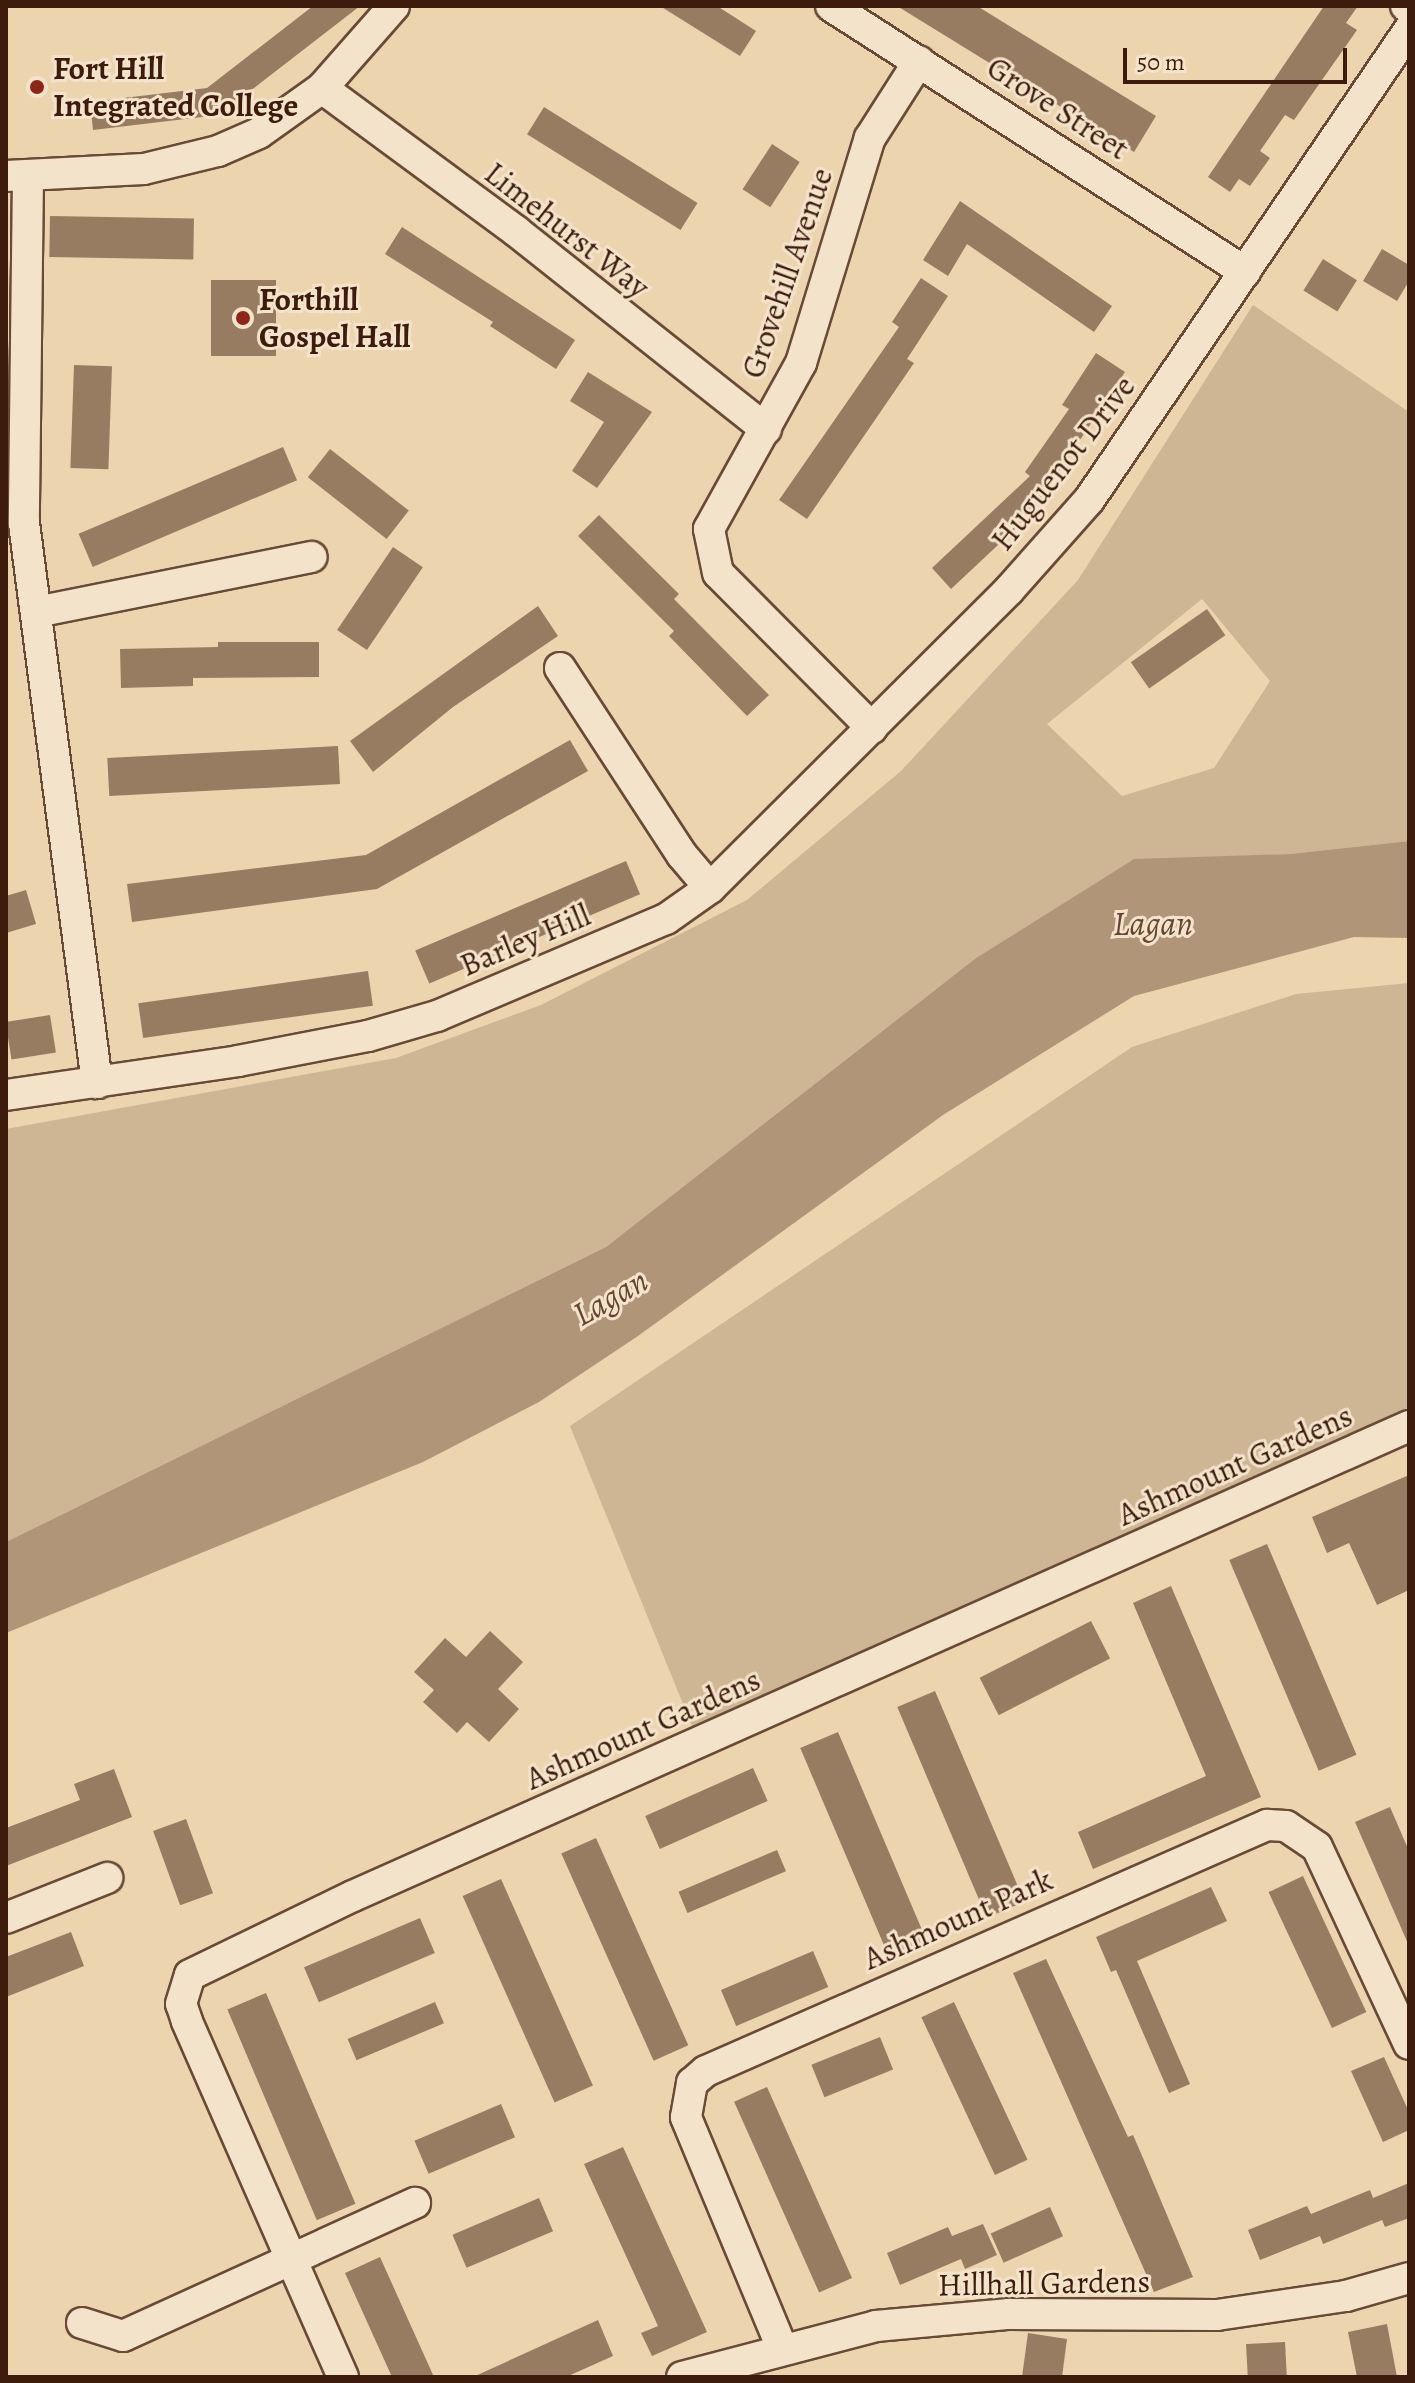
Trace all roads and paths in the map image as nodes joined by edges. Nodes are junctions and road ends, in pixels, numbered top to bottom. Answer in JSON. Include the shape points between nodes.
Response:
{"nodes":[{"id":1,"x":394,"y":6,"type":"edge"},
{"id":2,"x":831,"y":6,"type":"edge"},
{"id":3,"x":1409,"y":30,"type":"edge"},
{"id":4,"x":919,"y":61,"type":"junction"},
{"id":5,"x":322,"y":88,"type":"junction"},
{"id":6,"x":17,"y":177,"type":"edge"},
{"id":7,"x":1245,"y":272,"type":"junction"},
{"id":8,"x":766,"y":429,"type":"junction"},
{"id":9,"x":312,"y":557,"type":"dead end"},
{"id":10,"x":36,"y":612,"type":"junction"},
{"id":11,"x":560,"y":668,"type":"dead end"},
{"id":12,"x":872,"y":728,"type":"junction"},
{"id":13,"x":710,"y":888,"type":"junction"},
{"id":14,"x":97,"y":1083,"type":"junction"},
{"id":15,"x":6,"y":1095,"type":"edge"},
{"id":16,"x":1409,"y":1426,"type":"edge"},
{"id":17,"x":107,"y":1878,"type":"dead end"},
{"id":18,"x":6,"y":1918,"type":"edge"},
{"id":19,"x":1409,"y":2044,"type":"edge"},
{"id":20,"x":415,"y":2203,"type":"dead end"},
{"id":21,"x":291,"y":2259,"type":"junction"},
{"id":22,"x":1409,"y":2278,"type":"edge"},
{"id":23,"x":82,"y":2323,"type":"dead end"},
{"id":24,"x":782,"y":2348,"type":"junction"},
{"id":25,"x":343,"y":2377,"type":"edge"},
{"id":26,"x":682,"y":2377,"type":"edge"}],
"edges":[{"from":1,"to":5,"type":"street"},
{"from":2,"to":4,"type":"street","name":"Grove Street"},
{"from":3,"to":7,"type":"street","name":"Huguenot Drive"},
{"from":4,"to":7,"type":"street","name":"Grove Street"},
{"from":4,"to":8,"type":"street","name":"Grovehill Avenue","via":[[870,138],[801,363]]},
{"from":5,"to":6,"type":"street","via":[[259,133],[218,151],[144,169]]},
{"from":5,"to":8,"type":"street","name":"Limehurst Way","via":[[516,231]]},
{"from":6,"to":10,"type":"street","via":[[24,523]]},
{"from":7,"to":12,"type":"street","name":"Huguenot Drive","via":[[1089,500],[1050,547]]},
{"from":8,"to":12,"type":"street","name":"Grovehill Avenue","via":[[716,510],[710,552],[718,573]]},
{"from":9,"to":10,"type":"street"},
{"from":10,"to":14,"type":"street"},
{"from":11,"to":13,"type":"street","via":[[682,855]]},
{"from":12,"to":13,"type":"street","name":"Huguenot Drive"},
{"from":13,"to":14,"type":"street","name":"Barley Hill","via":[[666,919],[437,1016],[368,1036]]},
{"from":14,"to":15,"type":"street","name":"Barley Hill"},
{"from":16,"to":21,"type":"street","name":"Ashmount Gardens","via":[[311,1915],[190,1975],[182,1996],[187,2021]]},
{"from":17,"to":18,"type":"street"},
{"from":19,"to":24,"type":"street","name":"Ashmount Park","via":[[1317,1847],[1286,1826],[1267,1825],[706,2071],[692,2083],[686,2117]]},
{"from":20,"to":21,"type":"street"},
{"from":21,"to":23,"type":"street","via":[[123,2336]]},
{"from":21,"to":25,"type":"street","name":"Ashmount Gardens"},
{"from":22,"to":24,"type":"street","name":"Hillhall Gardens","via":[[1346,2296],[1217,2315],[968,2316],[848,2331]]},
{"from":24,"to":26,"type":"street","name":"Hillhall Gardens"}]}
